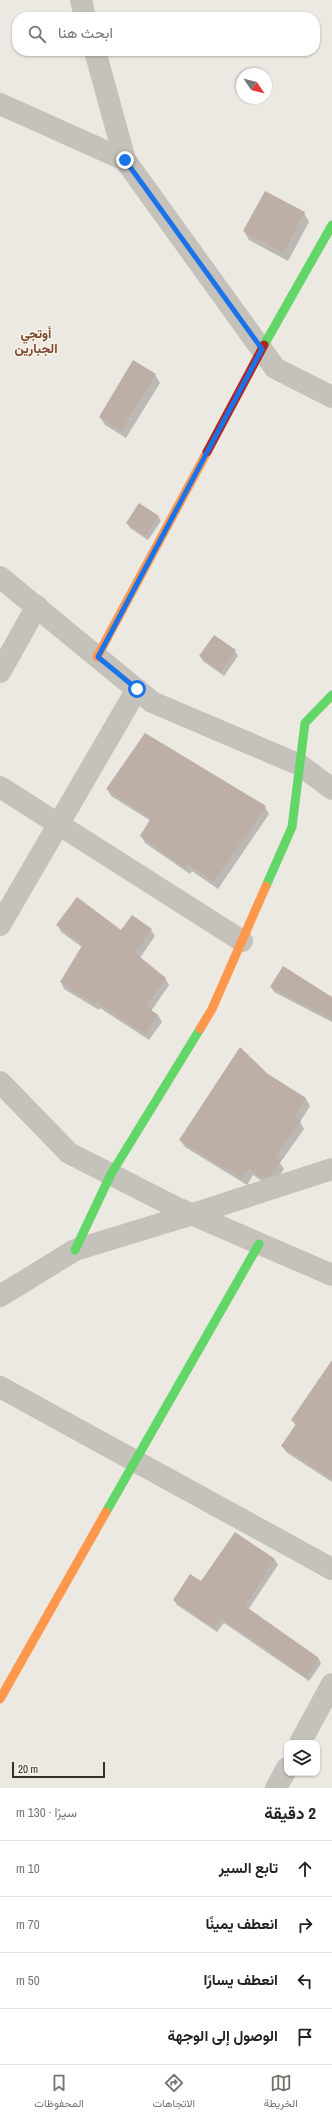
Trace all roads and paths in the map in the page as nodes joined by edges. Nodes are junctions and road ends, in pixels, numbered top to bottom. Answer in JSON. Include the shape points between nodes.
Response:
{"nodes":[{"id":1,"x":81,"y":0,"type":"edge"},
{"id":2,"x":84,"y":12,"type":"edge"},
{"id":3,"x":96,"y":56,"type":"edge"},
{"id":4,"x":0,"y":104,"type":"edge"},
{"id":5,"x":125,"y":160,"type":"junction"},
{"id":6,"x":332,"y":225,"type":"edge"},
{"id":7,"x":262,"y":349,"type":"junction"},
{"id":8,"x":332,"y":397,"type":"edge"},
{"id":9,"x":0,"y":577,"type":"edge"},
{"id":10,"x":36,"y":606,"type":"junction"},
{"id":11,"x":98,"y":657,"type":"junction"},
{"id":12,"x":0,"y":672,"type":"edge"},
{"id":13,"x":137,"y":689,"type":"junction"},
{"id":14,"x":332,"y":695,"type":"edge"},
{"id":15,"x":300,"y":765,"type":"junction"},
{"id":16,"x":0,"y":787,"type":"edge"},
{"id":17,"x":332,"y":789,"type":"edge"},
{"id":18,"x":59,"y":824,"type":"junction"},
{"id":19,"x":0,"y":925,"type":"edge"},
{"id":20,"x":242,"y":941,"type":"junction"},
{"id":21,"x":0,"y":1082,"type":"edge"},
{"id":22,"x":332,"y":1169,"type":"edge"},
{"id":23,"x":111,"y":1174,"type":"junction"},
{"id":24,"x":193,"y":1214,"type":"junction"},
{"id":25,"x":259,"y":1244,"type":"junction"},
{"id":26,"x":74,"y":1250,"type":"junction"},
{"id":27,"x":332,"y":1275,"type":"edge"},
{"id":28,"x":0,"y":1296,"type":"edge"},
{"id":29,"x":0,"y":1387,"type":"edge"},
{"id":30,"x":136,"y":1461,"type":"junction"},
{"id":31,"x":332,"y":1569,"type":"edge"},
{"id":32,"x":332,"y":1684,"type":"edge"},
{"id":33,"x":0,"y":1699,"type":"edge"},
{"id":34,"x":302,"y":1740,"type":"edge"},
{"id":35,"x":284,"y":1773,"type":"edge"},
{"id":36,"x":276,"y":1788,"type":"edge"}],
"edges":[{"from":1,"to":2,"type":"street"},
{"from":3,"to":5,"type":"street"},
{"from":4,"to":5,"type":"street"},
{"from":5,"to":7,"type":"street"},
{"from":6,"to":7,"type":"street"},
{"from":7,"to":8,"type":"street","via":[[275,368]]},
{"from":7,"to":11,"type":"street"},
{"from":9,"to":10,"type":"street"},
{"from":10,"to":11,"type":"street"},
{"from":10,"to":12,"type":"street"},
{"from":11,"to":13,"type":"street"},
{"from":13,"to":15,"type":"street","via":[[152,702]]},
{"from":13,"to":18,"type":"street"},
{"from":14,"to":15,"type":"street","via":[[305,723]]},
{"from":15,"to":17,"type":"street"},
{"from":15,"to":20,"type":"street","via":[[292,827]]},
{"from":16,"to":18,"type":"street"},
{"from":18,"to":19,"type":"street"},
{"from":18,"to":20,"type":"street"},
{"from":20,"to":23,"type":"street","via":[[212,1009]]},
{"from":21,"to":23,"type":"street","via":[[69,1153]]},
{"from":22,"to":24,"type":"street"},
{"from":23,"to":24,"type":"street"},
{"from":23,"to":26,"type":"street"},
{"from":24,"to":25,"type":"street"},
{"from":24,"to":26,"type":"street"},
{"from":25,"to":27,"type":"street"},
{"from":25,"to":30,"type":"street"},
{"from":26,"to":28,"type":"street"},
{"from":29,"to":30,"type":"street"},
{"from":30,"to":31,"type":"street"},
{"from":30,"to":33,"type":"street"},
{"from":32,"to":34,"type":"street"},
{"from":35,"to":36,"type":"street"}]}
